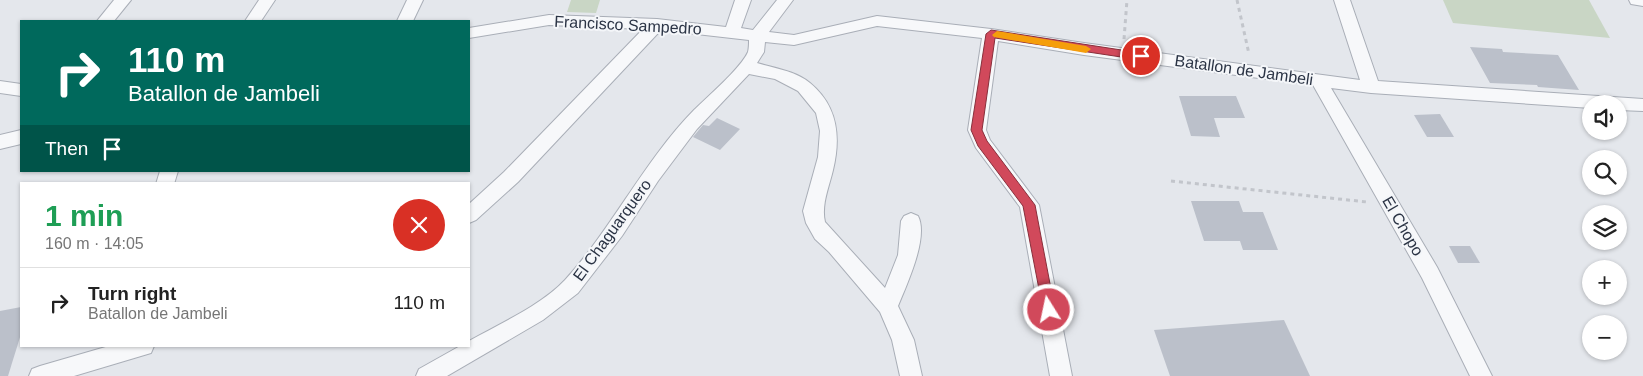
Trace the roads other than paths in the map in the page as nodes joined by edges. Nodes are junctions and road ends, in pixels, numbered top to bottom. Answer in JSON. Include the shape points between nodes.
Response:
{"nodes":[{"id":1,"x":123,"y":0,"type":"edge"},
{"id":2,"x":267,"y":0,"type":"edge"},
{"id":3,"x":415,"y":0,"type":"edge"},
{"id":4,"x":743,"y":0,"type":"edge"},
{"id":5,"x":785,"y":0,"type":"edge"},
{"id":6,"x":1342,"y":0,"type":"edge"},
{"id":7,"x":1636,"y":0,"type":"edge"},
{"id":8,"x":1643,"y":1,"type":"edge"},
{"id":9,"x":106,"y":20,"type":"edge"},
{"id":10,"x":254,"y":20,"type":"edge"},
{"id":11,"x":405,"y":20,"type":"edge"},
{"id":12,"x":657,"y":24,"type":"junction"},
{"id":13,"x":470,"y":32,"type":"edge"},
{"id":14,"x":732,"y":32,"type":"junction"},
{"id":15,"x":991,"y":34,"type":"junction"},
{"id":16,"x":758,"y":35,"type":"junction"},
{"id":17,"x":745,"y":68,"type":"junction"},
{"id":18,"x":1319,"y":81,"type":"junction"},
{"id":19,"x":0,"y":86,"type":"edge"},
{"id":20,"x":1371,"y":87,"type":"junction"},
{"id":21,"x":20,"y":90,"type":"edge"},
{"id":22,"x":1643,"y":105,"type":"edge"},
{"id":23,"x":20,"y":136,"type":"edge"},
{"id":24,"x":0,"y":142,"type":"edge"},
{"id":25,"x":470,"y":214,"type":"edge"},
{"id":26,"x":911,"y":221,"type":"dead end"},
{"id":27,"x":888,"y":306,"type":"junction"},
{"id":28,"x":135,"y":347,"type":"edge"},
{"id":29,"x":102,"y":352,"type":"edge"},
{"id":30,"x":40,"y":376,"type":"edge"},
{"id":31,"x":427,"y":376,"type":"edge"},
{"id":32,"x":911,"y":376,"type":"edge"},
{"id":33,"x":1061,"y":376,"type":"edge"},
{"id":34,"x":1480,"y":376,"type":"edge"}],
"edges":[{"from":1,"to":9,"type":"street"},
{"from":2,"to":10,"type":"street"},
{"from":3,"to":11,"type":"street"},
{"from":4,"to":14,"type":"street"},
{"from":5,"to":16,"type":"street"},
{"from":6,"to":20,"type":"street"},
{"from":7,"to":8,"type":"street"},
{"from":12,"to":13,"type":"street","name":"Francisco Sampedro","via":[[549,20]]},
{"from":12,"to":14,"type":"street","name":"Francisco Sampedro"},
{"from":12,"to":25,"type":"street","via":[[511,177]]},
{"from":14,"to":16,"type":"street","name":"Francisco Sampedro"},
{"from":15,"to":16,"type":"street","name":"Batallon de Jambeli","via":[[877,21],[794,40]]},
{"from":15,"to":18,"type":"street","name":"Batallon de Jambeli"},
{"from":15,"to":33,"type":"street","via":[[977,130],[982,143],[1029,205]]},
{"from":16,"to":17,"type":"street","name":"El Chaguarquero","via":[[756,52]]},
{"from":17,"to":27,"type":"street","via":[[780,74],[804,87],[824,111],[829,131],[827,157],[813,212],[816,223]]},
{"from":17,"to":31,"type":"street","name":"El Chaguarquero","via":[[691,124],[571,287],[536,314]]},
{"from":18,"to":20,"type":"street","name":"Batallon de Jambeli"},
{"from":18,"to":34,"type":"street","name":"El Chopo","via":[[1430,273]]},
{"from":19,"to":21,"type":"street"},
{"from":20,"to":22,"type":"street","name":"Batallon de Jambeli"},
{"from":23,"to":24,"type":"street"},
{"from":26,"to":27,"type":"street","via":[[908,255]]},
{"from":27,"to":32,"type":"street","via":[[903,340]]},
{"from":28,"to":29,"type":"street"},
{"from":29,"to":30,"type":"street"}]}
